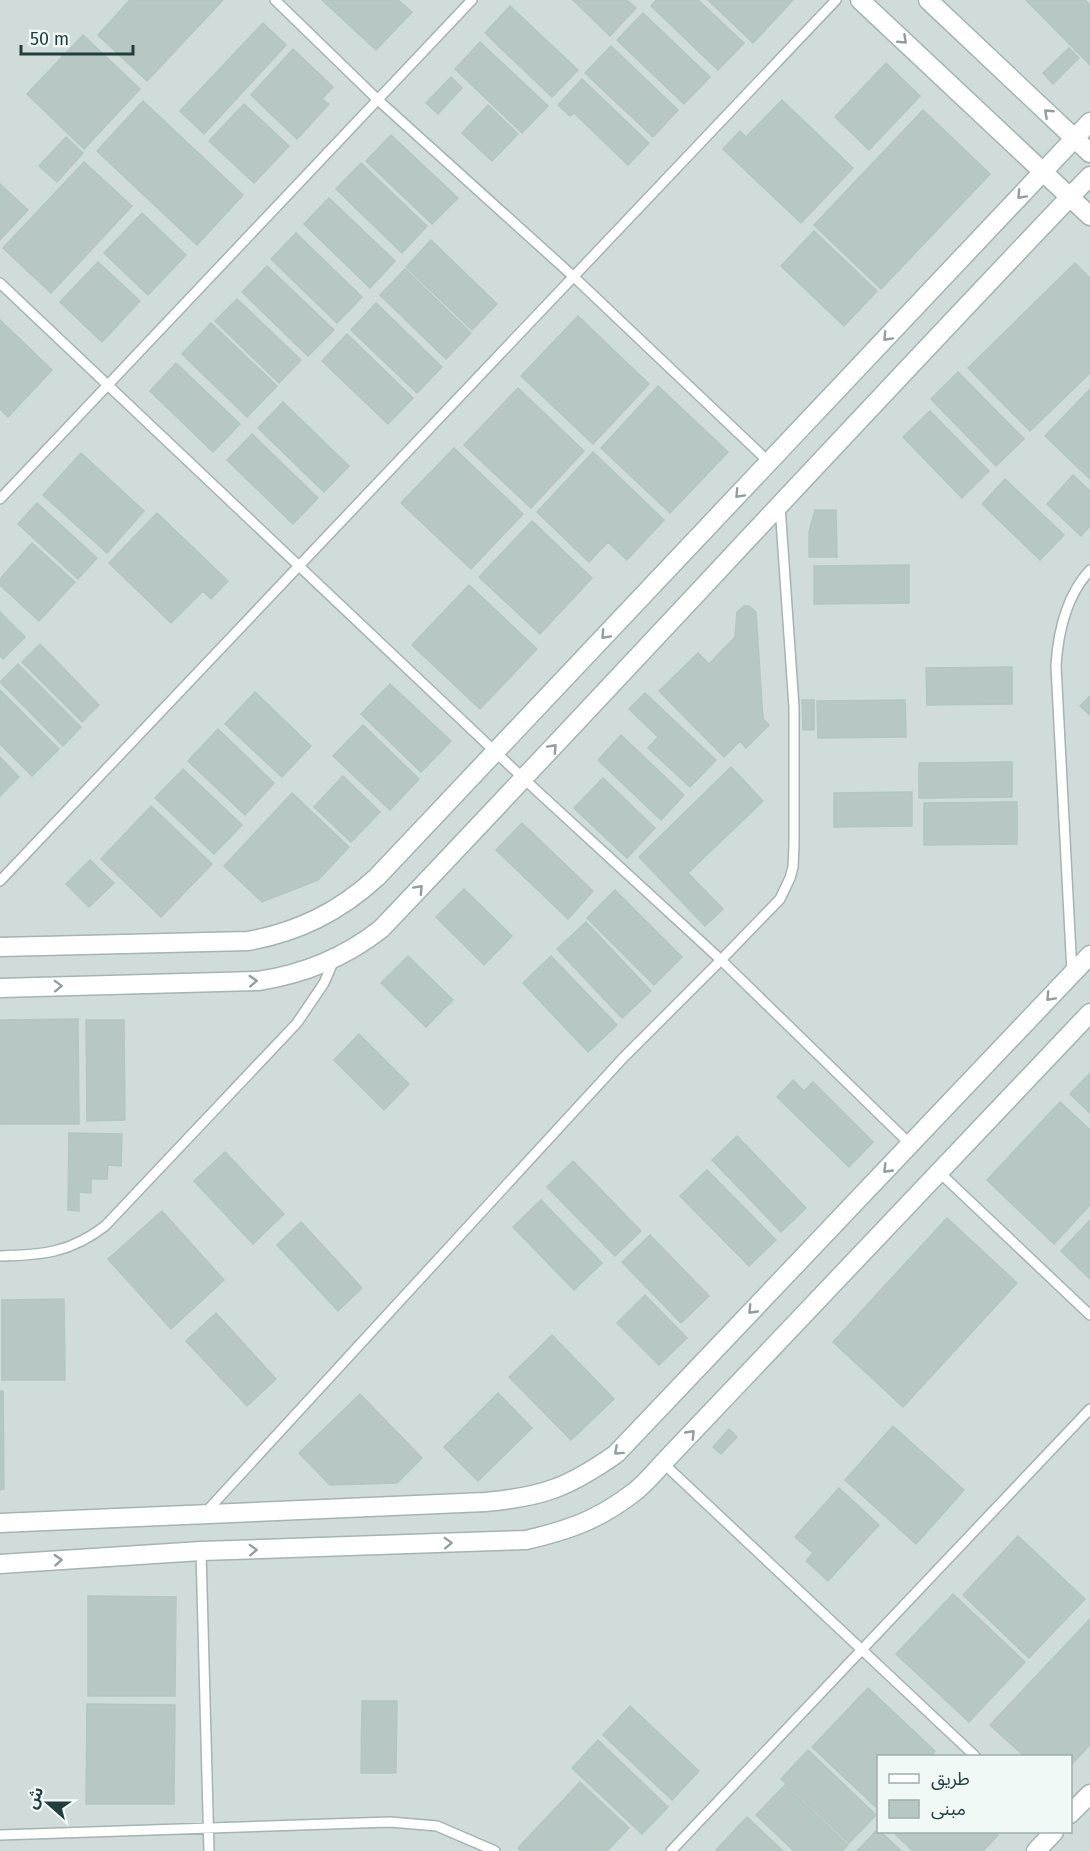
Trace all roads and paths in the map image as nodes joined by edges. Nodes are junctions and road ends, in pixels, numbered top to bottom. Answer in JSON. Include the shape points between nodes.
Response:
{"nodes":[{"id":1,"x":275,"y":0,"type":"edge"},
{"id":2,"x":472,"y":0,"type":"edge"},
{"id":3,"x":836,"y":0,"type":"edge"},
{"id":4,"x":860,"y":0,"type":"edge"},
{"id":5,"x":928,"y":0,"type":"edge"},
{"id":6,"x":378,"y":100,"type":"junction"},
{"id":7,"x":1090,"y":122,"type":"edge"},
{"id":8,"x":1074,"y":138,"type":"junction"},
{"id":9,"x":1090,"y":153,"type":"edge"},
{"id":10,"x":1043,"y":171,"type":"junction"},
{"id":11,"x":1090,"y":176,"type":"edge"},
{"id":12,"x":1070,"y":197,"type":"junction"},
{"id":13,"x":1090,"y":216,"type":"edge"},
{"id":14,"x":574,"y":277,"type":"junction"},
{"id":15,"x":0,"y":283,"type":"edge"},
{"id":16,"x":108,"y":385,"type":"junction"},
{"id":17,"x":768,"y":462,"type":"junction"},
{"id":18,"x":0,"y":499,"type":"edge"},
{"id":19,"x":780,"y":504,"type":"junction"},
{"id":20,"x":300,"y":566,"type":"junction"},
{"id":21,"x":1090,"y":570,"type":"edge"},
{"id":22,"x":495,"y":752,"type":"junction"},
{"id":23,"x":524,"y":779,"type":"junction"},
{"id":24,"x":0,"y":881,"type":"edge"},
{"id":25,"x":0,"y":947,"type":"edge"},
{"id":26,"x":1090,"y":955,"type":"edge"},
{"id":27,"x":334,"y":960,"type":"junction"},
{"id":28,"x":721,"y":960,"type":"junction"},
{"id":29,"x":1072,"y":974,"type":"junction"},
{"id":30,"x":0,"y":988,"type":"edge"},
{"id":31,"x":1090,"y":1013,"type":"edge"},
{"id":32,"x":910,"y":1144,"type":"junction"},
{"id":33,"x":939,"y":1172,"type":"junction"},
{"id":34,"x":0,"y":1256,"type":"edge"},
{"id":35,"x":1090,"y":1315,"type":"edge"},
{"id":36,"x":1090,"y":1409,"type":"edge"},
{"id":37,"x":663,"y":1463,"type":"junction"},
{"id":38,"x":205,"y":1513,"type":"junction"},
{"id":39,"x":0,"y":1523,"type":"edge"},
{"id":40,"x":201,"y":1551,"type":"junction"},
{"id":41,"x":0,"y":1564,"type":"edge"},
{"id":42,"x":862,"y":1650,"type":"junction"},
{"id":43,"x":974,"y":1755,"type":"edge"},
{"id":44,"x":1090,"y":1794,"type":"edge"},
{"id":45,"x":1072,"y":1813,"type":"edge"},
{"id":46,"x":208,"y":1828,"type":"junction"},
{"id":47,"x":1053,"y":1833,"type":"edge"},
{"id":48,"x":0,"y":1835,"type":"edge"},
{"id":49,"x":209,"y":1851,"type":"edge"},
{"id":50,"x":495,"y":1851,"type":"edge"},
{"id":51,"x":671,"y":1851,"type":"edge"},
{"id":52,"x":1036,"y":1851,"type":"edge"}],
"edges":[{"from":1,"to":6,"type":"lane"},
{"from":2,"to":6,"type":"lane"},
{"from":3,"to":14,"type":"lane"},
{"from":4,"to":10,"type":"street","one_way":true},
{"from":8,"to":5,"type":"street","one_way":true},
{"from":6,"to":14,"type":"lane"},
{"from":6,"to":16,"type":"lane"},
{"from":7,"to":8,"type":"street"},
{"from":8,"to":9,"type":"street"},
{"from":8,"to":10,"type":"street"},
{"from":10,"to":12,"type":"street"},
{"from":10,"to":17,"type":"street","one_way":true},
{"from":11,"to":12,"type":"street"},
{"from":12,"to":13,"type":"street"},
{"from":12,"to":19,"type":"street"},
{"from":14,"to":17,"type":"lane"},
{"from":14,"to":20,"type":"lane"},
{"from":15,"to":16,"type":"lane"},
{"from":16,"to":18,"type":"lane"},
{"from":16,"to":20,"type":"lane"},
{"from":17,"to":22,"type":"street","one_way":true},
{"from":23,"to":19,"type":"street","one_way":true},
{"from":19,"to":28,"type":"lane","via":[[794,706],[793,867],[780,898]]},
{"from":20,"to":22,"type":"lane"},
{"from":20,"to":24,"type":"lane"},
{"from":21,"to":29,"type":"lane","via":[[1064,618],[1056,666]]},
{"from":22,"to":23,"type":"lane"},
{"from":22,"to":25,"type":"street","via":[[377,878],[345,904],[308,924],[248,941]]},
{"from":27,"to":23,"type":"street","one_way":true,"via":[[381,929]]},
{"from":23,"to":28,"type":"lane"},
{"from":26,"to":29,"type":"street"},
{"from":30,"to":27,"type":"street","one_way":true,"via":[[258,981],[297,974]]},
{"from":27,"to":34,"type":"lane","via":[[324,983],[297,1023],[105,1226],[82,1242],[57,1252]]},
{"from":28,"to":32,"type":"lane"},
{"from":28,"to":38,"type":"lane","via":[[623,1059]]},
{"from":29,"to":32,"type":"street","one_way":true},
{"from":31,"to":33,"type":"street"},
{"from":32,"to":38,"type":"street","one_way":true,"via":[[616,1454],[587,1474],[555,1490],[521,1499]]},
{"from":33,"to":35,"type":"lane"},
{"from":37,"to":33,"type":"street","one_way":true},
{"from":36,"to":42,"type":"lane"},
{"from":40,"to":37,"type":"street","one_way":true,"via":[[526,1540],[565,1531],[602,1515],[635,1492]]},
{"from":37,"to":42,"type":"lane"},
{"from":38,"to":39,"type":"street"},
{"from":41,"to":40,"type":"street","one_way":true},
{"from":40,"to":46,"type":"lane"},
{"from":42,"to":43,"type":"lane"},
{"from":42,"to":51,"type":"lane"},
{"from":44,"to":45,"type":"street"},
{"from":46,"to":48,"type":"lane"},
{"from":46,"to":49,"type":"lane"},
{"from":46,"to":50,"type":"lane","via":[[402,1823],[437,1826]]},
{"from":47,"to":52,"type":"street"}]}
